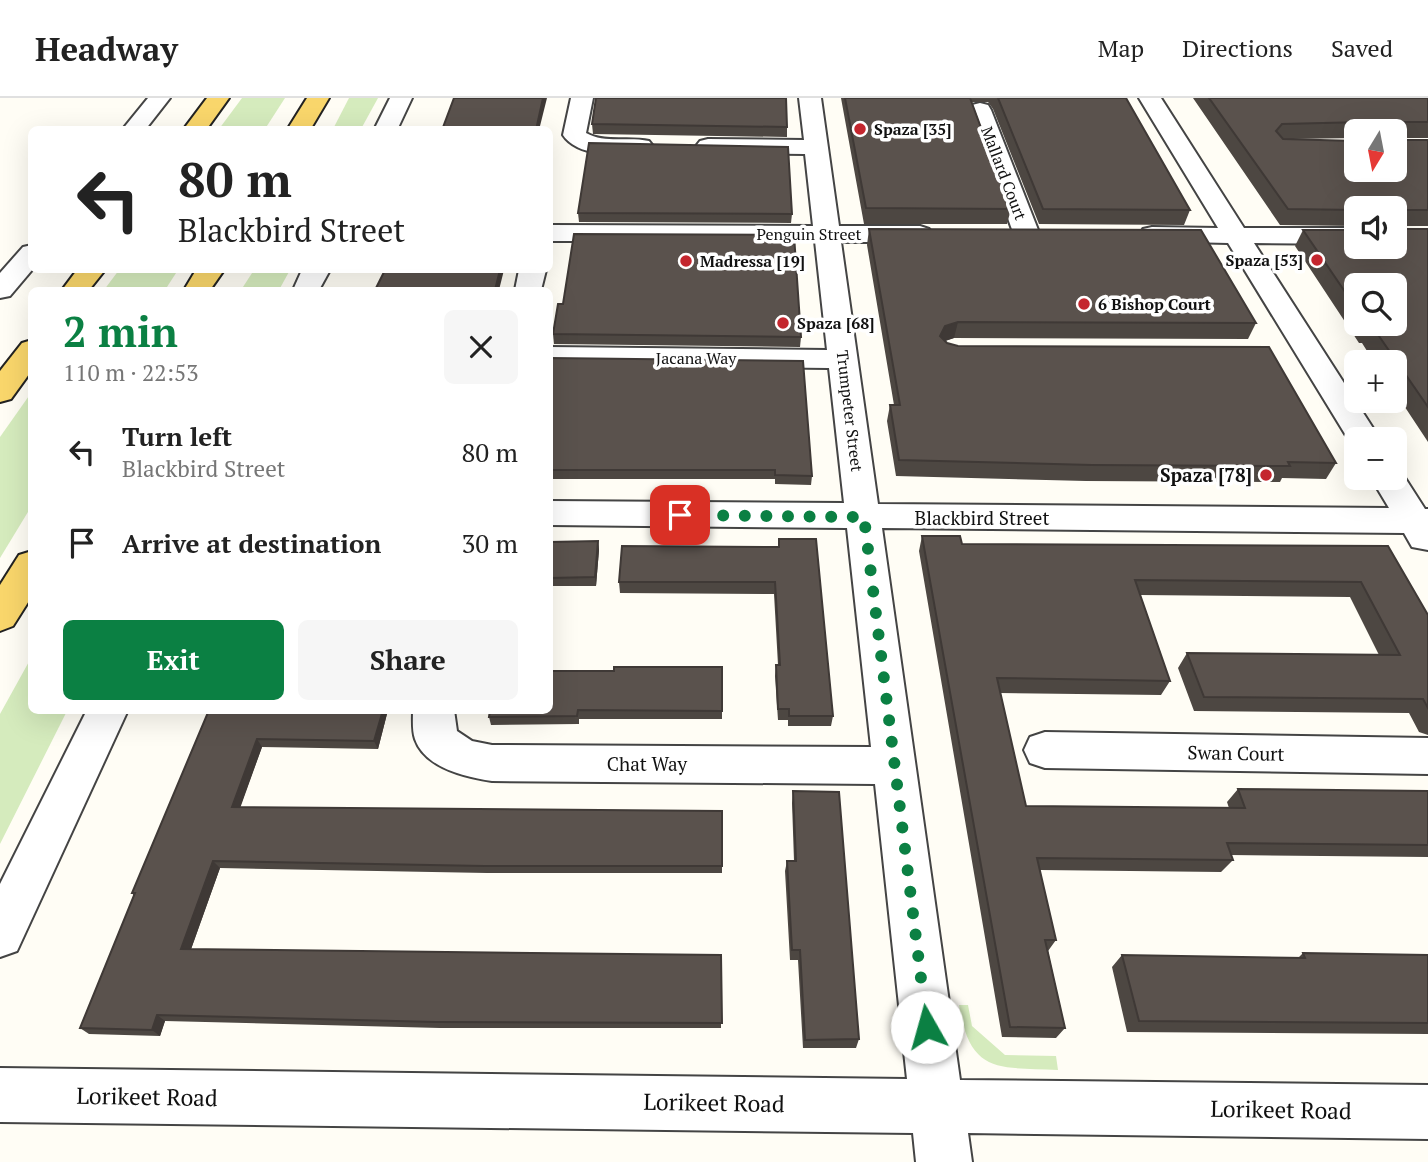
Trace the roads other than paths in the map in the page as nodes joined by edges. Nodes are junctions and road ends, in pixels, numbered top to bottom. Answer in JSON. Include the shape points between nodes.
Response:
{"nodes":[{"id":1,"x":159,"y":98,"type":"edge"},
{"id":2,"x":218,"y":98,"type":"edge"},
{"id":3,"x":318,"y":98,"type":"edge"},
{"id":4,"x":401,"y":98,"type":"edge"},
{"id":5,"x":582,"y":98,"type":"edge"},
{"id":6,"x":810,"y":98,"type":"edge"},
{"id":7,"x":1150,"y":98,"type":"edge"},
{"id":8,"x":980,"y":110,"type":"dead end"},
{"id":9,"x":137,"y":126,"type":"edge"},
{"id":10,"x":197,"y":126,"type":"edge"},
{"id":11,"x":300,"y":126,"type":"edge"},
{"id":12,"x":387,"y":126,"type":"edge"},
{"id":13,"x":660,"y":146,"type":"edge"},
{"id":14,"x":688,"y":146,"type":"edge"},
{"id":15,"x":815,"y":147,"type":"junction"},
{"id":16,"x":553,"y":233,"type":"edge"},
{"id":17,"x":827,"y":234,"type":"junction"},
{"id":18,"x":945,"y":234,"type":"edge"},
{"id":19,"x":1000,"y":234,"type":"edge"},
{"id":20,"x":1027,"y":235,"type":"junction"},
{"id":21,"x":1054,"y":235,"type":"edge"},
{"id":22,"x":1122,"y":235,"type":"edge"},
{"id":23,"x":1236,"y":235,"type":"junction"},
{"id":24,"x":1344,"y":236,"type":"edge"},
{"id":25,"x":28,"y":258,"type":"edge"},
{"id":26,"x":89,"y":273,"type":"edge"},
{"id":27,"x":77,"y":287,"type":"edge"},
{"id":28,"x":0,"y":289,"type":"edge"},
{"id":29,"x":28,"y":354,"type":"edge"},
{"id":30,"x":553,"y":356,"type":"edge"},
{"id":31,"x":844,"y":359,"type":"junction"},
{"id":32,"x":0,"y":392,"type":"edge"},
{"id":33,"x":1355,"y":427,"type":"edge"},
{"id":34,"x":1396,"y":490,"type":"edge"},
{"id":35,"x":553,"y":513,"type":"edge"},
{"id":36,"x":864,"y":517,"type":"junction"},
{"id":37,"x":1423,"y":528,"type":"edge"},
{"id":38,"x":28,"y":570,"type":"edge"},
{"id":39,"x":0,"y":616,"type":"edge"},
{"id":40,"x":106,"y":714,"type":"edge"},
{"id":41,"x":433,"y":714,"type":"edge"},
{"id":42,"x":1045,"y":750,"type":"dead end"},
{"id":43,"x":1428,"y":756,"type":"edge"},
{"id":44,"x":894,"y":766,"type":"junction"},
{"id":45,"x":0,"y":934,"type":"edge"},
{"id":46,"x":0,"y":1095,"type":"edge"},
{"id":47,"x":937,"y":1105,"type":"junction"},
{"id":48,"x":1428,"y":1112,"type":"edge"},
{"id":49,"x":944,"y":1162,"type":"edge"}],
"edges":[{"from":1,"to":9,"type":"street"},
{"from":2,"to":10,"type":"main road"},
{"from":3,"to":11,"type":"main road"},
{"from":4,"to":12,"type":"street"},
{"from":5,"to":13,"type":"street","via":[[575,135],[583,142]]},
{"from":6,"to":15,"type":"street","name":"Trumpeter Street"},
{"from":7,"to":23,"type":"street"},
{"from":8,"to":20,"type":"street","name":"Mallard Court"},
{"from":14,"to":15,"type":"street"},
{"from":15,"to":17,"type":"street","name":"Trumpeter Street"},
{"from":16,"to":17,"type":"street","name":"Penguin Street"},
{"from":17,"to":18,"type":"street","name":"Penguin Street"},
{"from":17,"to":31,"type":"street","name":"Trumpeter Street"},
{"from":19,"to":20,"type":"street"},
{"from":20,"to":21,"type":"street"},
{"from":22,"to":23,"type":"street"},
{"from":23,"to":24,"type":"street"},
{"from":23,"to":33,"type":"street","via":[[1296,351]]},
{"from":25,"to":28,"type":"street"},
{"from":26,"to":27,"type":"main road"},
{"from":29,"to":32,"type":"main road"},
{"from":30,"to":31,"type":"street","name":"Jacana Way"},
{"from":31,"to":36,"type":"street","name":"Trumpeter Street"},
{"from":34,"to":37,"type":"street"},
{"from":35,"to":36,"type":"street","name":"Blackbird Street"},
{"from":36,"to":37,"type":"street","name":"Blackbird Street"},
{"from":36,"to":44,"type":"street","name":"Trumpeter Street"},
{"from":38,"to":39,"type":"main road"},
{"from":40,"to":45,"type":"street"},
{"from":41,"to":44,"type":"street","name":"Chat Way","via":[[435,737],[443,746],[462,759],[492,763]]},
{"from":42,"to":43,"type":"street","name":"Swan Court"},
{"from":44,"to":47,"type":"street","name":"Trumpeter Street"},
{"from":46,"to":47,"type":"street","name":"Lorikeet Road"},
{"from":47,"to":48,"type":"street","name":"Lorikeet Road"},
{"from":47,"to":49,"type":"street","name":"Trumpeter Street"}]}
